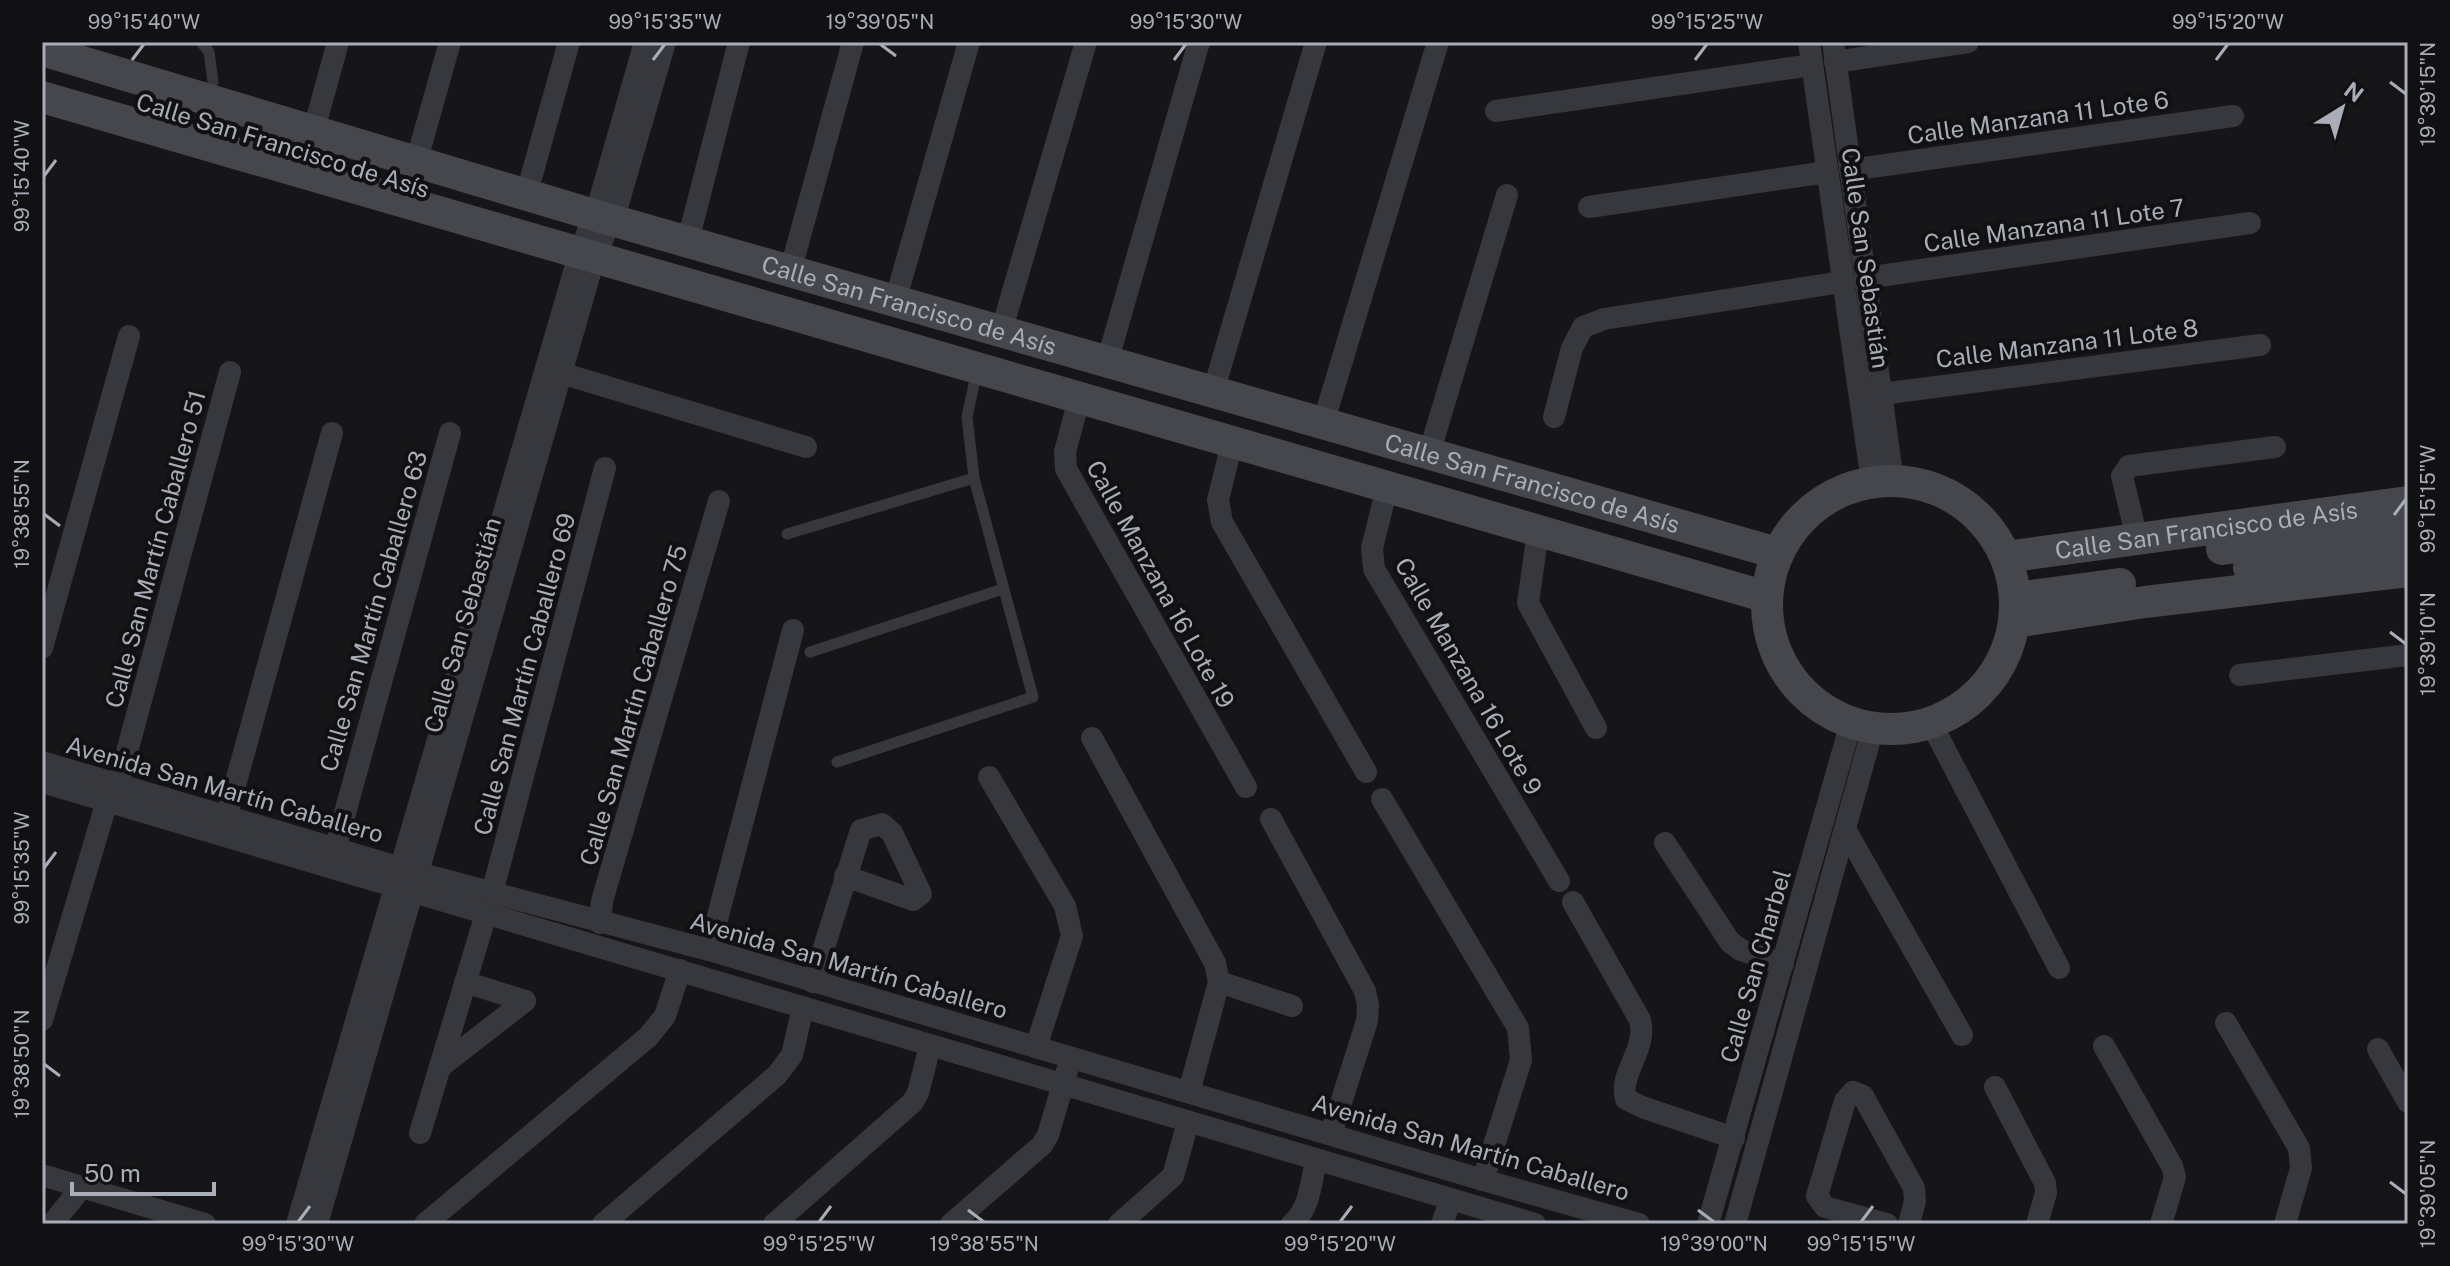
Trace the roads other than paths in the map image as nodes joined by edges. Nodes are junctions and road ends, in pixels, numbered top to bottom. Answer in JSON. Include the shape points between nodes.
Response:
{"nodes":[{"id":1,"x":76,"y":42,"type":"edge"},
{"id":2,"x":201,"y":42,"type":"edge"},
{"id":3,"x":338,"y":42,"type":"edge"},
{"id":4,"x":450,"y":42,"type":"edge"},
{"id":5,"x":569,"y":42,"type":"edge"},
{"id":6,"x":645,"y":42,"type":"edge"},
{"id":7,"x":665,"y":42,"type":"edge"},
{"id":8,"x":739,"y":42,"type":"edge"},
{"id":9,"x":853,"y":42,"type":"edge"},
{"id":10,"x":969,"y":42,"type":"edge"},
{"id":11,"x":1086,"y":42,"type":"edge"},
{"id":12,"x":1199,"y":42,"type":"edge"},
{"id":13,"x":1316,"y":42,"type":"edge"},
{"id":14,"x":1438,"y":42,"type":"edge"},
{"id":15,"x":1809,"y":42,"type":"edge"},
{"id":16,"x":1968,"y":42,"type":"edge"},
{"id":17,"x":42,"y":50,"type":"edge"},
{"id":18,"x":1834,"y":52,"type":"edge"},
{"id":19,"x":1812,"y":65,"type":"junction"},
{"id":20,"x":42,"y":73,"type":"edge"},
{"id":21,"x":213,"y":82,"type":"junction"},
{"id":22,"x":42,"y":97,"type":"edge"},
{"id":23,"x":1496,"y":111,"type":"dead end"},
{"id":24,"x":318,"y":115,"type":"junction"},
{"id":25,"x":2233,"y":116,"type":"dead end"},
{"id":26,"x":421,"y":145,"type":"junction"},
{"id":27,"x":1850,"y":170,"type":"junction"},
{"id":28,"x":1827,"y":172,"type":"junction"},
{"id":29,"x":531,"y":178,"type":"junction"},
{"id":30,"x":1507,"y":195,"type":"dead end"},
{"id":31,"x":1589,"y":207,"type":"dead end"},
{"id":32,"x":2250,"y":223,"type":"dead end"},
{"id":33,"x":692,"y":225,"type":"junction"},
{"id":34,"x":598,"y":228,"type":"junction"},
{"id":35,"x":795,"y":254,"type":"junction"},
{"id":36,"x":1865,"y":278,"type":"junction"},
{"id":37,"x":1842,"y":282,"type":"junction"},
{"id":38,"x":900,"y":284,"type":"junction"},
{"id":39,"x":1006,"y":315,"type":"junction"},
{"id":40,"x":129,"y":336,"type":"dead end"},
{"id":41,"x":1112,"y":345,"type":"junction"},
{"id":42,"x":2260,"y":345,"type":"dead end"},
{"id":43,"x":977,"y":370,"type":"junction"},
{"id":44,"x":230,"y":372,"type":"dead end"},
{"id":45,"x":561,"y":373,"type":"junction"},
{"id":46,"x":1218,"y":375,"type":"junction"},
{"id":47,"x":1881,"y":394,"type":"junction"},
{"id":48,"x":1079,"y":399,"type":"junction"},
{"id":49,"x":1328,"y":407,"type":"junction"},
{"id":50,"x":1554,"y":417,"type":"dead end"},
{"id":51,"x":332,"y":433,"type":"dead end"},
{"id":52,"x":450,"y":433,"type":"dead end"},
{"id":53,"x":1434,"y":437,"type":"junction"},
{"id":54,"x":1232,"y":443,"type":"junction"},
{"id":55,"x":806,"y":447,"type":"dead end"},
{"id":56,"x":2275,"y":447,"type":"dead end"},
{"id":57,"x":605,"y":468,"type":"dead end"},
{"id":58,"x":974,"y":478,"type":"junction"},
{"id":59,"x":1882,"y":481,"type":"junction"},
{"id":60,"x":1387,"y":488,"type":"junction"},
{"id":61,"x":719,"y":501,"type":"dead end"},
{"id":62,"x":2408,"y":502,"type":"edge"},
{"id":63,"x":2408,"y":524,"type":"edge"},
{"id":64,"x":1538,"y":532,"type":"junction"},
{"id":65,"x":787,"y":534,"type":"dead end"},
{"id":66,"x":2137,"y":539,"type":"junction"},
{"id":67,"x":2408,"y":547,"type":"edge"},
{"id":68,"x":1775,"y":565,"type":"junction"},
{"id":69,"x":2408,"y":571,"type":"edge"},
{"id":70,"x":2012,"y":588,"type":"junction"},
{"id":71,"x":1003,"y":589,"type":"junction"},
{"id":72,"x":793,"y":630,"type":"dead end"},
{"id":73,"x":42,"y":648,"type":"edge"},
{"id":74,"x":810,"y":652,"type":"dead end"},
{"id":75,"x":2408,"y":655,"type":"edge"},
{"id":76,"x":2240,"y":675,"type":"dead end"},
{"id":77,"x":1931,"y":723,"type":"junction"},
{"id":78,"x":1862,"y":726,"type":"junction"},
{"id":79,"x":1596,"y":728,"type":"dead end"},
{"id":80,"x":1092,"y":738,"type":"dead end"},
{"id":81,"x":42,"y":762,"type":"edge"},
{"id":82,"x":837,"y":762,"type":"dead end"},
{"id":83,"x":1366,"y":772,"type":"dead end"},
{"id":84,"x":989,"y":777,"type":"dead end"},
{"id":85,"x":42,"y":782,"type":"edge"},
{"id":86,"x":1246,"y":787,"type":"dead end"},
{"id":87,"x":112,"y":793,"type":"junction"},
{"id":88,"x":1382,"y":799,"type":"dead end"},
{"id":89,"x":226,"y":818,"type":"junction"},
{"id":90,"x":1271,"y":819,"type":"dead end"},
{"id":91,"x":1846,"y":831,"type":"junction"},
{"id":92,"x":1665,"y":843,"type":"dead end"},
{"id":93,"x":335,"y":849,"type":"junction"},
{"id":94,"x":845,"y":876,"type":"dead end"},
{"id":95,"x":407,"y":880,"type":"junction"},
{"id":96,"x":1559,"y":881,"type":"dead end"},
{"id":97,"x":1573,"y":902,"type":"dead end"},
{"id":98,"x":489,"y":903,"type":"junction"},
{"id":99,"x":600,"y":923,"type":"junction"},
{"id":100,"x":709,"y":950,"type":"junction"},
{"id":101,"x":1783,"y":964,"type":"junction"},
{"id":102,"x":2059,"y":968,"type":"dead end"},
{"id":103,"x":680,"y":970,"type":"junction"},
{"id":104,"x":465,"y":982,"type":"junction"},
{"id":105,"x":813,"y":982,"type":"junction"},
{"id":106,"x":1219,"y":982,"type":"junction"},
{"id":107,"x":1292,"y":1006,"type":"dead end"},
{"id":108,"x":803,"y":1007,"type":"junction"},
{"id":109,"x":42,"y":1020,"type":"edge"},
{"id":110,"x":2226,"y":1023,"type":"dead end"},
{"id":111,"x":1962,"y":1035,"type":"dead end"},
{"id":112,"x":930,"y":1046,"type":"junction"},
{"id":113,"x":2104,"y":1046,"type":"dead end"},
{"id":114,"x":1036,"y":1047,"type":"junction"},
{"id":115,"x":2378,"y":1049,"type":"dead end"},
{"id":116,"x":1071,"y":1057,"type":"junction"},
{"id":117,"x":440,"y":1067,"type":"junction"},
{"id":118,"x":1063,"y":1085,"type":"junction"},
{"id":119,"x":1995,"y":1087,"type":"dead end"},
{"id":120,"x":1189,"y":1092,"type":"junction"},
{"id":121,"x":2408,"y":1102,"type":"edge"},
{"id":122,"x":1188,"y":1122,"type":"junction"},
{"id":123,"x":420,"y":1133,"type":"dead end"},
{"id":124,"x":1331,"y":1134,"type":"junction"},
{"id":125,"x":1734,"y":1138,"type":"junction"},
{"id":126,"x":1316,"y":1160,"type":"junction"},
{"id":127,"x":42,"y":1175,"type":"edge"},
{"id":128,"x":1483,"y":1180,"type":"junction"},
{"id":129,"x":82,"y":1187,"type":"junction"},
{"id":130,"x":1451,"y":1199,"type":"junction"},
{"id":131,"x":162,"y":1218,"type":"edge"},
{"id":132,"x":52,"y":1224,"type":"edge"},
{"id":133,"x":205,"y":1224,"type":"edge"},
{"id":134,"x":297,"y":1224,"type":"edge"},
{"id":135,"x":317,"y":1224,"type":"edge"},
{"id":136,"x":425,"y":1224,"type":"edge"},
{"id":137,"x":603,"y":1224,"type":"edge"},
{"id":138,"x":774,"y":1224,"type":"edge"},
{"id":139,"x":951,"y":1224,"type":"edge"},
{"id":140,"x":1119,"y":1224,"type":"edge"},
{"id":141,"x":1292,"y":1224,"type":"edge"},
{"id":142,"x":1442,"y":1224,"type":"edge"},
{"id":143,"x":1535,"y":1224,"type":"edge"},
{"id":144,"x":1639,"y":1224,"type":"edge"},
{"id":145,"x":1708,"y":1224,"type":"edge"},
{"id":146,"x":1735,"y":1224,"type":"edge"},
{"id":147,"x":1887,"y":1224,"type":"edge"},
{"id":148,"x":1909,"y":1224,"type":"edge"},
{"id":149,"x":2037,"y":1224,"type":"edge"},
{"id":150,"x":2161,"y":1224,"type":"edge"},
{"id":151,"x":2285,"y":1224,"type":"edge"}],
"edges":[{"from":1,"to":21,"type":"street","name":"Calle San Francisco de Asís"},
{"from":2,"to":21,"type":"lane","via":[[209,52]]},
{"from":3,"to":24,"type":"street"},
{"from":4,"to":26,"type":"street"},
{"from":5,"to":29,"type":"street"},
{"from":6,"to":34,"type":"street","name":"Calle San Sebastián"},
{"from":7,"to":34,"type":"street","name":"Calle San Sebastián"},
{"from":8,"to":33,"type":"street"},
{"from":9,"to":35,"type":"street"},
{"from":10,"to":38,"type":"street"},
{"from":11,"to":39,"type":"street"},
{"from":12,"to":41,"type":"street"},
{"from":13,"to":46,"type":"street"},
{"from":14,"to":49,"type":"street"},
{"from":15,"to":19,"type":"street","name":"Calle San Sebastián"},
{"from":16,"to":18,"type":"street"},
{"from":17,"to":34,"type":"street","name":"Calle San Francisco de Asís"},
{"from":18,"to":27,"type":"street","name":"Calle San Sebastián"},
{"from":19,"to":23,"type":"street"},
{"from":19,"to":28,"type":"street","name":"Calle San Sebastián"},
{"from":20,"to":34,"type":"street","name":"Calle San Francisco de Asís"},
{"from":21,"to":24,"type":"street","name":"Calle San Francisco de Asís"},
{"from":22,"to":34,"type":"street","name":"Calle San Francisco de Asís"},
{"from":24,"to":26,"type":"street","name":"Calle San Francisco de Asís"},
{"from":25,"to":27,"type":"street","name":"Calle Manzana 11 Lote 6"},
{"from":26,"to":29,"type":"street","name":"Calle San Francisco de Asís"},
{"from":27,"to":36,"type":"street","name":"Calle San Sebastián"},
{"from":28,"to":31,"type":"street"},
{"from":28,"to":37,"type":"street","name":"Calle San Sebastián"},
{"from":29,"to":34,"type":"street","name":"Calle San Francisco de Asís"},
{"from":30,"to":53,"type":"street"},
{"from":32,"to":36,"type":"street","name":"Calle Manzana 11 Lote 7"},
{"from":33,"to":34,"type":"street","name":"Calle San Francisco de Asís"},
{"from":33,"to":35,"type":"street","name":"Calle San Francisco de Asís"},
{"from":34,"to":43,"type":"street","name":"Calle San Francisco de Asís"},
{"from":34,"to":45,"type":"street","name":"Calle San Sebastián"},
{"from":34,"to":68,"type":"street","name":"Calle San Francisco de Asís"},
{"from":34,"to":95,"type":"street","name":"Calle San Sebastián"},
{"from":35,"to":38,"type":"street","name":"Calle San Francisco de Asís"},
{"from":36,"to":47,"type":"street","name":"Calle San Sebastián"},
{"from":37,"to":50,"type":"street","via":[[1604,319],[1583,327],[1572,348]]},
{"from":37,"to":59,"type":"street","name":"Calle San Sebastián"},
{"from":38,"to":39,"type":"street","name":"Calle San Francisco de Asís"},
{"from":39,"to":41,"type":"street","name":"Calle San Francisco de Asís"},
{"from":40,"to":73,"type":"street"},
{"from":41,"to":46,"type":"street","name":"Calle San Francisco de Asís"},
{"from":42,"to":47,"type":"street","name":"Calle Manzana 11 Lote 8"},
{"from":43,"to":48,"type":"street","name":"Calle San Francisco de Asís"},
{"from":43,"to":58,"type":"lane","via":[[967,417]]},
{"from":44,"to":87,"type":"street","name":"Calle San Martín Caballero 51"},
{"from":45,"to":55,"type":"street"},
{"from":45,"to":95,"type":"street","name":"Calle San Sebastián"},
{"from":46,"to":49,"type":"street","name":"Calle San Francisco de Asís"},
{"from":47,"to":59,"type":"street","name":"Calle San Sebastián"},
{"from":48,"to":54,"type":"street","name":"Calle San Francisco de Asís"},
{"from":48,"to":86,"type":"street","name":"Calle Manzana 16 Lote 19","via":[[1065,452],[1066,469]]},
{"from":49,"to":53,"type":"street","name":"Calle San Francisco de Asís"},
{"from":51,"to":89,"type":"street"},
{"from":52,"to":93,"type":"street","name":"Calle San Martín Caballero 63"},
{"from":53,"to":68,"type":"street","name":"Calle San Francisco de Asís"},
{"from":54,"to":60,"type":"street","name":"Calle San Francisco de Asís"},
{"from":54,"to":83,"type":"street","via":[[1218,500],[1222,522]]},
{"from":56,"to":66,"type":"street","via":[[2129,466],[2122,476]]},
{"from":57,"to":98,"type":"street","name":"Calle San Martín Caballero 69"},
{"from":58,"to":65,"type":"lane"},
{"from":58,"to":71,"type":"lane"},
{"from":59,"to":68,"type":"street","via":[[1823,500]]},
{"from":59,"to":70,"type":"street","via":[[1939,490],[1979,517]]},
{"from":60,"to":64,"type":"street","name":"Calle San Francisco de Asís"},
{"from":60,"to":96,"type":"street","name":"Calle Manzana 16 Lote 9","via":[[1372,548],[1374,569]]},
{"from":61,"to":99,"type":"street","name":"Calle San Martín Caballero 75","via":[[602,901]]},
{"from":62,"to":66,"type":"street","name":"Calle San Francisco de Asís"},
{"from":63,"to":70,"type":"street","name":"Calle San Francisco de Asís"},
{"from":64,"to":68,"type":"street","name":"Calle San Francisco de Asís"},
{"from":64,"to":79,"type":"street","via":[[1528,603]]},
{"from":66,"to":70,"type":"street","name":"Calle San Francisco de Asís"},
{"from":67,"to":70,"type":"street","name":"Calle San Francisco de Asís"},
{"from":68,"to":78,"type":"street","via":[[1771,637],[1788,674],[1816,704]]},
{"from":69,"to":70,"type":"street","via":[[2145,602]]},
{"from":70,"to":77,"type":"street","via":[[2002,664],[1971,701]]},
{"from":71,"to":74,"type":"lane"},
{"from":71,"to":82,"type":"lane","via":[[1033,697]]},
{"from":72,"to":100,"type":"street"},
{"from":75,"to":76,"type":"street"},
{"from":77,"to":78,"type":"street","via":[[1902,729]]},
{"from":77,"to":102,"type":"street"},
{"from":78,"to":91,"type":"street"},
{"from":78,"to":101,"type":"street","name":"Calle San Charbel"},
{"from":80,"to":106,"type":"street","via":[[1215,963]]},
{"from":81,"to":87,"type":"street","name":"Avenida San Martín Caballero"},
{"from":84,"to":114,"type":"street","via":[[1070,921],[1072,936]]},
{"from":85,"to":87,"type":"street","name":"Avenida San Martín Caballero"},
{"from":87,"to":89,"type":"street","name":"Avenida San Martín Caballero"},
{"from":87,"to":95,"type":"street","name":"Avenida San Martín Caballero"},
{"from":87,"to":109,"type":"street","name":"Calle San Martín Caballero 51"},
{"from":88,"to":128,"type":"street","via":[[1518,1028],[1521,1060]]},
{"from":89,"to":93,"type":"street","name":"Avenida San Martín Caballero"},
{"from":90,"to":124,"type":"street","via":[[1368,1005]]},
{"from":91,"to":111,"type":"street"},
{"from":91,"to":146,"type":"street"},
{"from":92,"to":101,"type":"street","via":[[1730,942]]},
{"from":93,"to":95,"type":"street","name":"Avenida San Martín Caballero"},
{"from":94,"to":105,"type":"street"},
{"from":95,"to":98,"type":"street","name":"Avenida San Martín Caballero"},
{"from":95,"to":134,"type":"street","name":"Calle San Sebastián"},
{"from":95,"to":135,"type":"street","name":"Calle San Sebastián"},
{"from":97,"to":125,"type":"street","via":[[1640,1020],[1643,1032],[1626,1099]]},
{"from":98,"to":99,"type":"street","name":"Avenida San Martín Caballero"},
{"from":98,"to":103,"type":"street","name":"Avenida San Martín Caballero"},
{"from":98,"to":104,"type":"street","name":"Calle San Martín Caballero 69"},
{"from":99,"to":100,"type":"street","name":"Avenida San Martín Caballero"},
{"from":100,"to":105,"type":"street","name":"Avenida San Martín Caballero"},
{"from":101,"to":125,"type":"street","name":"Calle San Charbel"},
{"from":103,"to":108,"type":"street","name":"Avenida San Martín Caballero"},
{"from":103,"to":136,"type":"street","via":[[665,1016],[648,1037]]},
{"from":104,"to":117,"type":"street","name":"Calle San Martín Caballero 69"},
{"from":104,"to":117,"type":"street","via":[[525,1001]]},
{"from":105,"to":114,"type":"street","name":"Avenida San Martín Caballero"},
{"from":106,"to":107,"type":"street"},
{"from":106,"to":120,"type":"street"},
{"from":108,"to":112,"type":"street","name":"Avenida San Martín Caballero"},
{"from":108,"to":137,"type":"street","via":[[792,1055],[777,1075]]},
{"from":110,"to":151,"type":"street","via":[[2299,1148],[2301,1168]]},
{"from":112,"to":118,"type":"street","name":"Avenida San Martín Caballero"},
{"from":112,"to":138,"type":"street","via":[[912,1103]]},
{"from":113,"to":150,"type":"street","via":[[2172,1166],[2175,1177]]},
{"from":114,"to":116,"type":"street","name":"Avenida San Martín Caballero"},
{"from":115,"to":121,"type":"street"},
{"from":116,"to":118,"type":"street"},
{"from":116,"to":120,"type":"street","name":"Avenida San Martín Caballero"},
{"from":117,"to":123,"type":"street","name":"Calle San Martín Caballero 69"},
{"from":118,"to":122,"type":"street","name":"Avenida San Martín Caballero"},
{"from":118,"to":139,"type":"street","via":[[1042,1145]]},
{"from":119,"to":149,"type":"street","via":[[2045,1183]]},
{"from":120,"to":124,"type":"street","name":"Avenida San Martín Caballero"},
{"from":122,"to":126,"type":"street","name":"Avenida San Martín Caballero"},
{"from":122,"to":140,"type":"street","via":[[1173,1176]]},
{"from":124,"to":128,"type":"street","name":"Avenida San Martín Caballero"},
{"from":125,"to":145,"type":"street","name":"Calle San Charbel"},
{"from":126,"to":130,"type":"street","name":"Avenida San Martín Caballero"},
{"from":126,"to":141,"type":"street","via":[[1307,1202]]},
{"from":127,"to":129,"type":"street"},
{"from":128,"to":144,"type":"street","name":"Avenida San Martín Caballero"},
{"from":129,"to":131,"type":"street"},
{"from":129,"to":132,"type":"street"},
{"from":130,"to":142,"type":"street"},
{"from":130,"to":143,"type":"street","name":"Avenida San Martín Caballero"},
{"from":131,"to":133,"type":"street"},
{"from":147,"to":148,"type":"street","via":[[1825,1207],[1817,1196],[1845,1101],[1853,1092],[1863,1096],[1914,1188]]}]}
